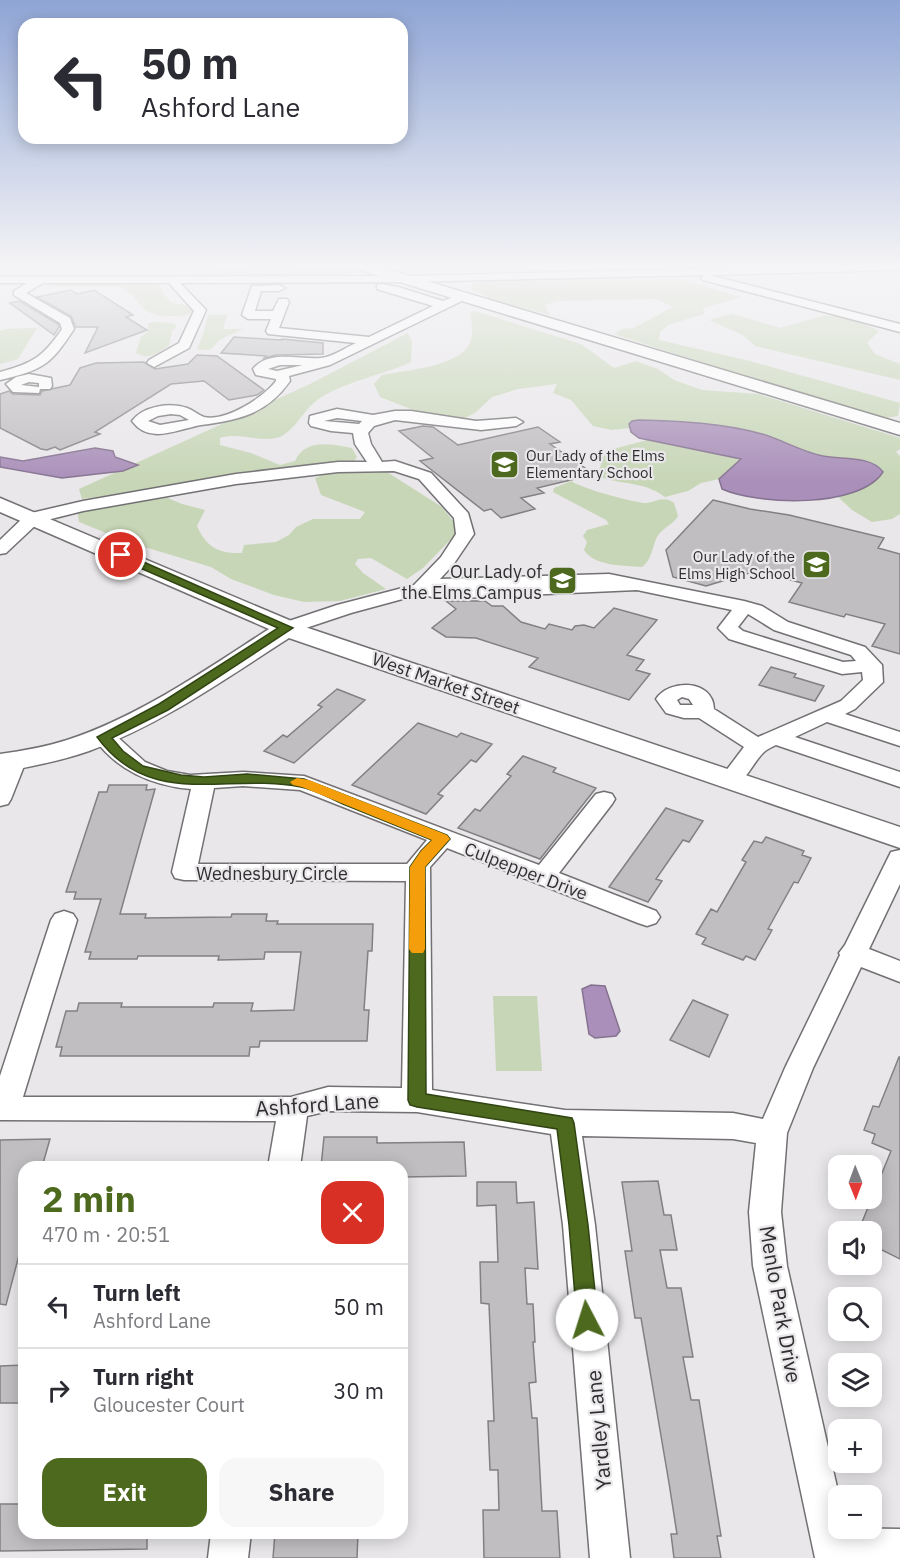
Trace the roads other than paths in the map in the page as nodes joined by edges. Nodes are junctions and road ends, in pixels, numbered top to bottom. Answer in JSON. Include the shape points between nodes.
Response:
{"nodes":[{"id":1,"x":62,"y":338,"type":"edge"},
{"id":2,"x":188,"y":338,"type":"edge"},
{"id":3,"x":337,"y":338,"type":"edge"},
{"id":4,"x":376,"y":338,"type":"edge"},
{"id":5,"x":598,"y":338,"type":"edge"},
{"id":6,"x":369,"y":341,"type":"junction"},
{"id":7,"x":325,"y":362,"type":"junction"},
{"id":8,"x":154,"y":363,"type":"dead end"},
{"id":9,"x":282,"y":375,"type":"junction"},
{"id":10,"x":0,"y":376,"type":"edge"},
{"id":11,"x":7,"y":384,"type":"edge"},
{"id":12,"x":39,"y":388,"type":"dead end"},
{"id":13,"x":201,"y":421,"type":"dead end"},
{"id":14,"x":516,"y":422,"type":"dead end"},
{"id":15,"x":900,"y":429,"type":"edge"},
{"id":16,"x":377,"y":466,"type":"junction"},
{"id":17,"x":3,"y":508,"type":"edge"},
{"id":18,"x":33,"y":518,"type":"junction"},
{"id":19,"x":0,"y":549,"type":"edge"},
{"id":20,"x":421,"y":588,"type":"junction"},
{"id":21,"x":744,"y":607,"type":"junction"},
{"id":22,"x":287,"y":628,"type":"junction"},
{"id":23,"x":872,"y":665,"type":"junction"},
{"id":24,"x":703,"y":711,"type":"dead end"},
{"id":25,"x":827,"y":715,"type":"junction"},
{"id":26,"x":104,"y":737,"type":"junction"},
{"id":27,"x":900,"y":739,"type":"edge"},
{"id":28,"x":767,"y":742,"type":"junction"},
{"id":29,"x":8,"y":762,"type":"edge"},
{"id":30,"x":730,"y":780,"type":"junction"},
{"id":31,"x":900,"y":780,"type":"edge"},
{"id":32,"x":204,"y":782,"type":"junction"},
{"id":33,"x":0,"y":799,"type":"edge"},
{"id":34,"x":604,"y":799,"type":"dead end"},
{"id":35,"x":900,"y":838,"type":"edge"},
{"id":36,"x":442,"y":839,"type":"junction"},
{"id":37,"x":900,"y":858,"type":"edge"},
{"id":38,"x":418,"y":873,"type":"junction"},
{"id":39,"x":543,"y":877,"type":"junction"},
{"id":40,"x":647,"y":917,"type":"dead end"},
{"id":41,"x":64,"y":920,"type":"dead end"},
{"id":42,"x":852,"y":953,"type":"junction"},
{"id":43,"x":900,"y":972,"type":"edge"},
{"id":44,"x":417,"y":1100,"type":"junction"},
{"id":45,"x":293,"y":1109,"type":"junction"},
{"id":46,"x":565,"y":1123,"type":"junction"},
{"id":47,"x":772,"y":1133,"type":"junction"},
{"id":48,"x":285,"y":1161,"type":"edge"},
{"id":49,"x":230,"y":1539,"type":"edge"},
{"id":50,"x":900,"y":1549,"type":"edge"},
{"id":51,"x":835,"y":1554,"type":"edge"},
{"id":52,"x":228,"y":1558,"type":"edge"},
{"id":53,"x":609,"y":1558,"type":"edge"}],
"edges":[{"from":1,"to":10,"type":"street","via":[[49,359],[39,366]]},
{"from":2,"to":8,"type":"street","via":[[184,345]]},
{"from":3,"to":6,"type":"street"},
{"from":4,"to":6,"type":"street"},
{"from":5,"to":15,"type":"main road"},
{"from":6,"to":7,"type":"street"},
{"from":7,"to":9,"type":"street"},
{"from":7,"to":9,"type":"street","via":[[279,361],[266,363],[260,369],[266,375]]},
{"from":9,"to":13,"type":"street","via":[[284,381],[271,396],[227,418]]},
{"from":11,"to":12,"type":"street","via":[[35,378],[46,381]]},
{"from":14,"to":16,"type":"street","via":[[471,426],[389,415],[360,432]]},
{"from":16,"to":18,"type":"street","via":[[236,479]]},
{"from":16,"to":20,"type":"street","via":[[395,466],[425,476],[462,517],[465,534],[447,561]]},
{"from":17,"to":18,"type":"main road","name":"West Market Street"},
{"from":18,"to":19,"type":"street"},
{"from":18,"to":22,"type":"main road","name":"West Market Street"},
{"from":20,"to":21,"type":"street","via":[[439,593],[637,585]]},
{"from":20,"to":22,"type":"street"},
{"from":21,"to":23,"type":"street","via":[[782,626],[858,651]]},
{"from":21,"to":23,"type":"street","via":[[728,628],[736,635],[842,668]]},
{"from":22,"to":26,"type":"main road","via":[[164,707]]},
{"from":22,"to":30,"type":"main road","name":"West Market Street"},
{"from":23,"to":25,"type":"street","via":[[873,682],[848,705]]},
{"from":24,"to":28,"type":"street"},
{"from":25,"to":27,"type":"street"},
{"from":25,"to":28,"type":"street"},
{"from":26,"to":29,"type":"main road","via":[[30,760]]},
{"from":26,"to":32,"type":"street","name":"Culpepper Drive","via":[[139,770]]},
{"from":28,"to":30,"type":"street"},
{"from":28,"to":31,"type":"street"},
{"from":29,"to":33,"type":"street"},
{"from":30,"to":35,"type":"main road","name":"West Market Street"},
{"from":32,"to":36,"type":"street","name":"Culpepper Drive","via":[[247,778],[304,783]]},
{"from":32,"to":38,"type":"street","name":"Wednesbury Circle","via":[[184,872]]},
{"from":34,"to":39,"type":"street"},
{"from":36,"to":38,"type":"street","via":[[426,855]]},
{"from":36,"to":39,"type":"street","name":"Culpepper Drive"},
{"from":37,"to":42,"type":"street","name":"Menlo Park Drive"},
{"from":38,"to":44,"type":"street"},
{"from":39,"to":40,"type":"street","name":"Culpepper Drive"},
{"from":41,"to":45,"type":"street","name":"Ashford Lane","via":[[4,1109]]},
{"from":42,"to":43,"type":"street"},
{"from":42,"to":47,"type":"street","name":"Menlo Park Drive"},
{"from":44,"to":45,"type":"street","name":"Ashford Lane","via":[[328,1099]]},
{"from":44,"to":46,"type":"street","name":"Ashford Lane"},
{"from":45,"to":48,"type":"street"},
{"from":46,"to":47,"type":"street","name":"Ashford Lane","via":[[733,1126]]},
{"from":46,"to":53,"type":"street","name":"Yardley Lane","via":[[579,1225]]},
{"from":47,"to":51,"type":"street","name":"Menlo Park Drive","via":[[765,1212],[770,1266]]},
{"from":49,"to":52,"type":"street"},
{"from":50,"to":51,"type":"street"}]}
